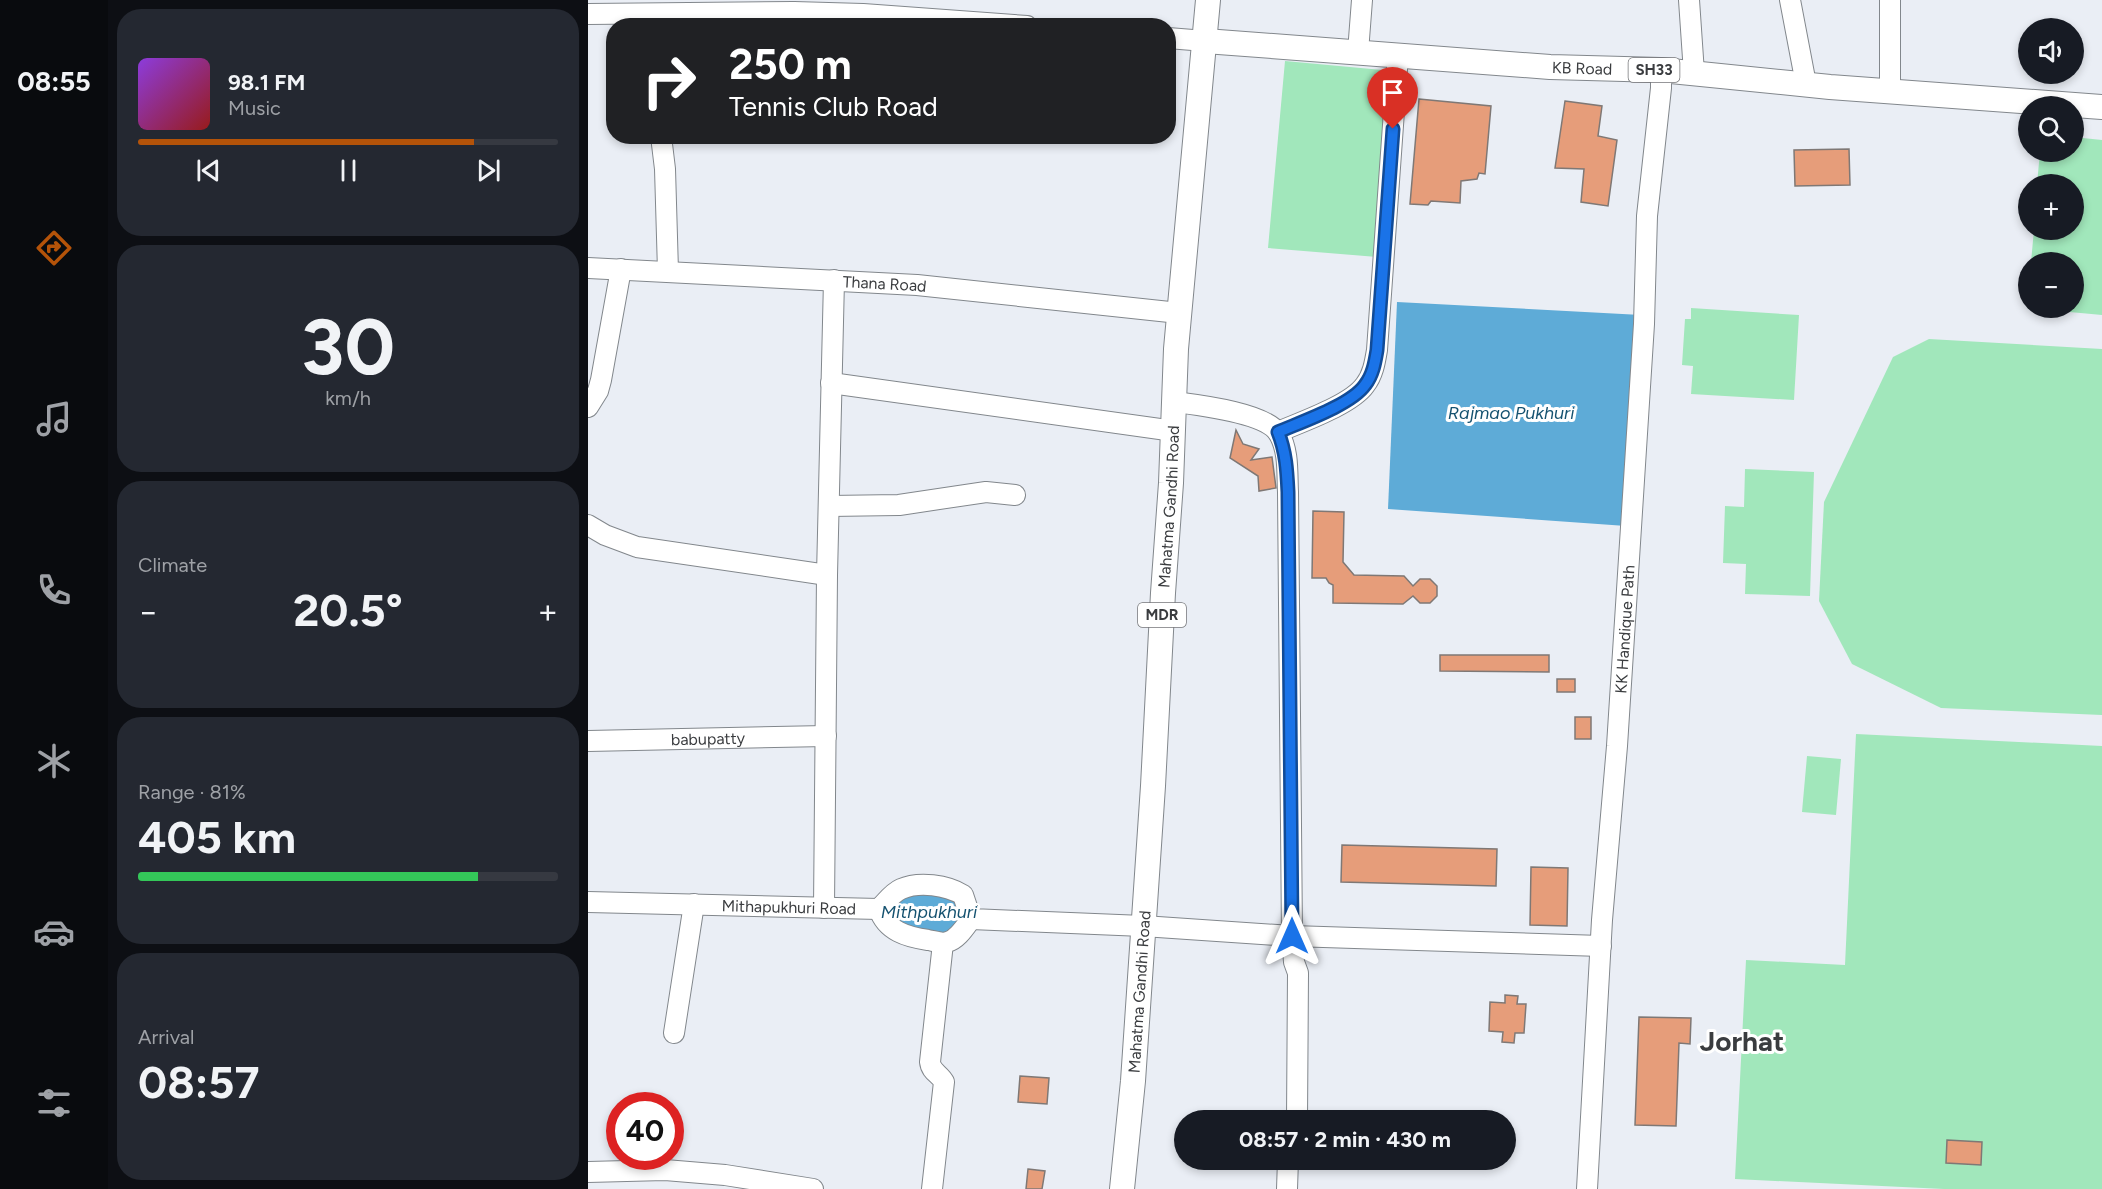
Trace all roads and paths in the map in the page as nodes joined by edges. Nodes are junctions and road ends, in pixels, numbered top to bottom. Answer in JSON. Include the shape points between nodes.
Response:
{"nodes":[{"id":1,"x":1208,"y":0,"type":"edge"},
{"id":2,"x":1362,"y":0,"type":"edge"},
{"id":3,"x":1689,"y":0,"type":"edge"},
{"id":4,"x":1791,"y":0,"type":"edge"},
{"id":5,"x":1890,"y":0,"type":"edge"},
{"id":6,"x":844,"y":7,"type":"edge"},
{"id":7,"x":911,"y":9,"type":"edge"},
{"id":8,"x":624,"y":13,"type":"edge"},
{"id":9,"x":588,"y":14,"type":"edge"},
{"id":10,"x":776,"y":18,"type":"edge"},
{"id":11,"x":810,"y":18,"type":"edge"},
{"id":12,"x":972,"y":18,"type":"edge"},
{"id":13,"x":1176,"y":39,"type":"edge"},
{"id":14,"x":1205,"y":41,"type":"junction"},
{"id":15,"x":1358,"y":52,"type":"junction"},
{"id":16,"x":1398,"y":55,"type":"junction"},
{"id":17,"x":1661,"y":70,"type":"junction"},
{"id":18,"x":1694,"y":73,"type":"junction"},
{"id":19,"x":1806,"y":84,"type":"junction"},
{"id":20,"x":1890,"y":91,"type":"junction"},
{"id":21,"x":2102,"y":107,"type":"edge"},
{"id":22,"x":662,"y":144,"type":"edge"},
{"id":23,"x":588,"y":268,"type":"edge"},
{"id":24,"x":621,"y":269,"type":"junction"},
{"id":25,"x":668,"y":271,"type":"junction"},
{"id":26,"x":834,"y":280,"type":"junction"},
{"id":27,"x":1179,"y":313,"type":"junction"},
{"id":28,"x":831,"y":383,"type":"junction"},
{"id":29,"x":1175,"y":402,"type":"junction"},
{"id":30,"x":588,"y":407,"type":"edge"},
{"id":31,"x":1174,"y":431,"type":"junction"},
{"id":32,"x":1278,"y":432,"type":"junction"},
{"id":33,"x":1015,"y":495,"type":"dead end"},
{"id":34,"x":829,"y":506,"type":"junction"},
{"id":35,"x":588,"y":525,"type":"edge"},
{"id":36,"x":827,"y":575,"type":"junction"},
{"id":37,"x":826,"y":736,"type":"junction"},
{"id":38,"x":588,"y":741,"type":"edge"},
{"id":39,"x":588,"y":902,"type":"edge"},
{"id":40,"x":694,"y":904,"type":"junction"},
{"id":41,"x":824,"y":908,"type":"junction"},
{"id":42,"x":879,"y":909,"type":"junction"},
{"id":43,"x":971,"y":919,"type":"junction"},
{"id":44,"x":1143,"y":926,"type":"junction"},
{"id":45,"x":1292,"y":936,"type":"junction"},
{"id":46,"x":943,"y":943,"type":"junction"},
{"id":47,"x":1601,"y":946,"type":"junction"},
{"id":48,"x":1294,"y":962,"type":"junction"},
{"id":49,"x":674,"y":1033,"type":"dead end"},
{"id":50,"x":1288,"y":1110,"type":"edge"},
{"id":51,"x":1297,"y":1110,"type":"edge"},
{"id":52,"x":1288,"y":1170,"type":"edge"},
{"id":53,"x":1296,"y":1170,"type":"edge"},
{"id":54,"x":588,"y":1172,"type":"edge"},
{"id":55,"x":813,"y":1189,"type":"edge"},
{"id":56,"x":932,"y":1189,"type":"edge"},
{"id":57,"x":1122,"y":1189,"type":"edge"},
{"id":58,"x":1287,"y":1189,"type":"edge"},
{"id":59,"x":1296,"y":1189,"type":"edge"},
{"id":60,"x":1587,"y":1189,"type":"edge"}],
"edges":[{"from":1,"to":14,"type":"main road","name":"Mahatma Gandhi Road"},
{"from":2,"to":15,"type":"street"},
{"from":3,"to":18,"type":"street"},
{"from":4,"to":19,"type":"street"},
{"from":5,"to":20,"type":"street"},
{"from":6,"to":7,"type":"street"},
{"from":6,"to":11,"type":"street"},
{"from":7,"to":12,"type":"street"},
{"from":8,"to":9,"type":"street"},
{"from":8,"to":10,"type":"street"},
{"from":13,"to":14,"type":"street","name":"KB Road"},
{"from":14,"to":15,"type":"main road","name":"KB Road","number":"SH33"},
{"from":14,"to":27,"type":"main road","name":"Mahatma Gandhi Road","number":"MDR"},
{"from":15,"to":16,"type":"main road","name":"KB Road","number":"SH33"},
{"from":16,"to":17,"type":"main road","name":"KB Road","number":"SH33","via":[[1550,67]]},
{"from":16,"to":32,"type":"street","via":[[1373,369],[1365,387],[1352,399]]},
{"from":17,"to":18,"type":"main road","name":"KB Road","number":"SH33"},
{"from":17,"to":47,"type":"street","name":"KK Handique Path","via":[[1647,216],[1644,324]]},
{"from":18,"to":19,"type":"main road","name":"KB Road","number":"SH33"},
{"from":19,"to":20,"type":"main road","name":"KB Road","number":"SH33"},
{"from":20,"to":21,"type":"main road","name":"KB Road","number":"SH33"},
{"from":22,"to":25,"type":"street"},
{"from":23,"to":24,"type":"street","name":"Thana Road"},
{"from":24,"to":25,"type":"street","name":"Thana Road"},
{"from":24,"to":30,"type":"street","via":[[601,380]]},
{"from":25,"to":26,"type":"street","name":"Thana Road"},
{"from":26,"to":27,"type":"street","name":"Thana Road"},
{"from":26,"to":28,"type":"street"},
{"from":27,"to":29,"type":"main road","name":"Mahatma Gandhi Road","number":"MDR"},
{"from":28,"to":31,"type":"street"},
{"from":28,"to":34,"type":"street"},
{"from":29,"to":31,"type":"main road","name":"Mahatma Gandhi Road","number":"MDR"},
{"from":29,"to":32,"type":"street","via":[[1254,417]]},
{"from":31,"to":44,"type":"main road","name":"Mahatma Gandhi Road","number":"MDR"},
{"from":32,"to":45,"type":"street","via":[[1287,459],[1288,492]]},
{"from":33,"to":34,"type":"street","via":[[986,492],[899,505]]},
{"from":34,"to":36,"type":"street"},
{"from":35,"to":36,"type":"street","via":[[644,549]]},
{"from":36,"to":37,"type":"street"},
{"from":37,"to":38,"type":"street","name":"babupatty"},
{"from":37,"to":41,"type":"street"},
{"from":39,"to":40,"type":"street","name":"Mithapukhuri Road"},
{"from":40,"to":41,"type":"street","name":"Mithapukhuri Road"},
{"from":40,"to":49,"type":"street"},
{"from":41,"to":42,"type":"street","name":"Mithapukhuri Road"},
{"from":42,"to":43,"type":"street","name":"Mithapukhuri Road","via":[[903,888],[931,885],[963,895]]},
{"from":42,"to":46,"type":"street","via":[[895,931]]},
{"from":43,"to":44,"type":"street"},
{"from":43,"to":46,"type":"street","via":[[955,938]]},
{"from":44,"to":45,"type":"street"},
{"from":44,"to":57,"type":"main road","name":"Mahatma Gandhi Road","number":"MDR"},
{"from":45,"to":47,"type":"street"},
{"from":45,"to":48,"type":"street"},
{"from":46,"to":56,"type":"street","via":[[930,1062],[931,1069],[944,1083]]},
{"from":47,"to":60,"type":"street","name":"KK Handique Path"},
{"from":48,"to":50,"type":"street"},
{"from":48,"to":51,"type":"street","via":[[1298,973]]},
{"from":52,"to":58,"type":"street"},
{"from":53,"to":59,"type":"street"},
{"from":54,"to":55,"type":"street","via":[[665,1170]]}]}
